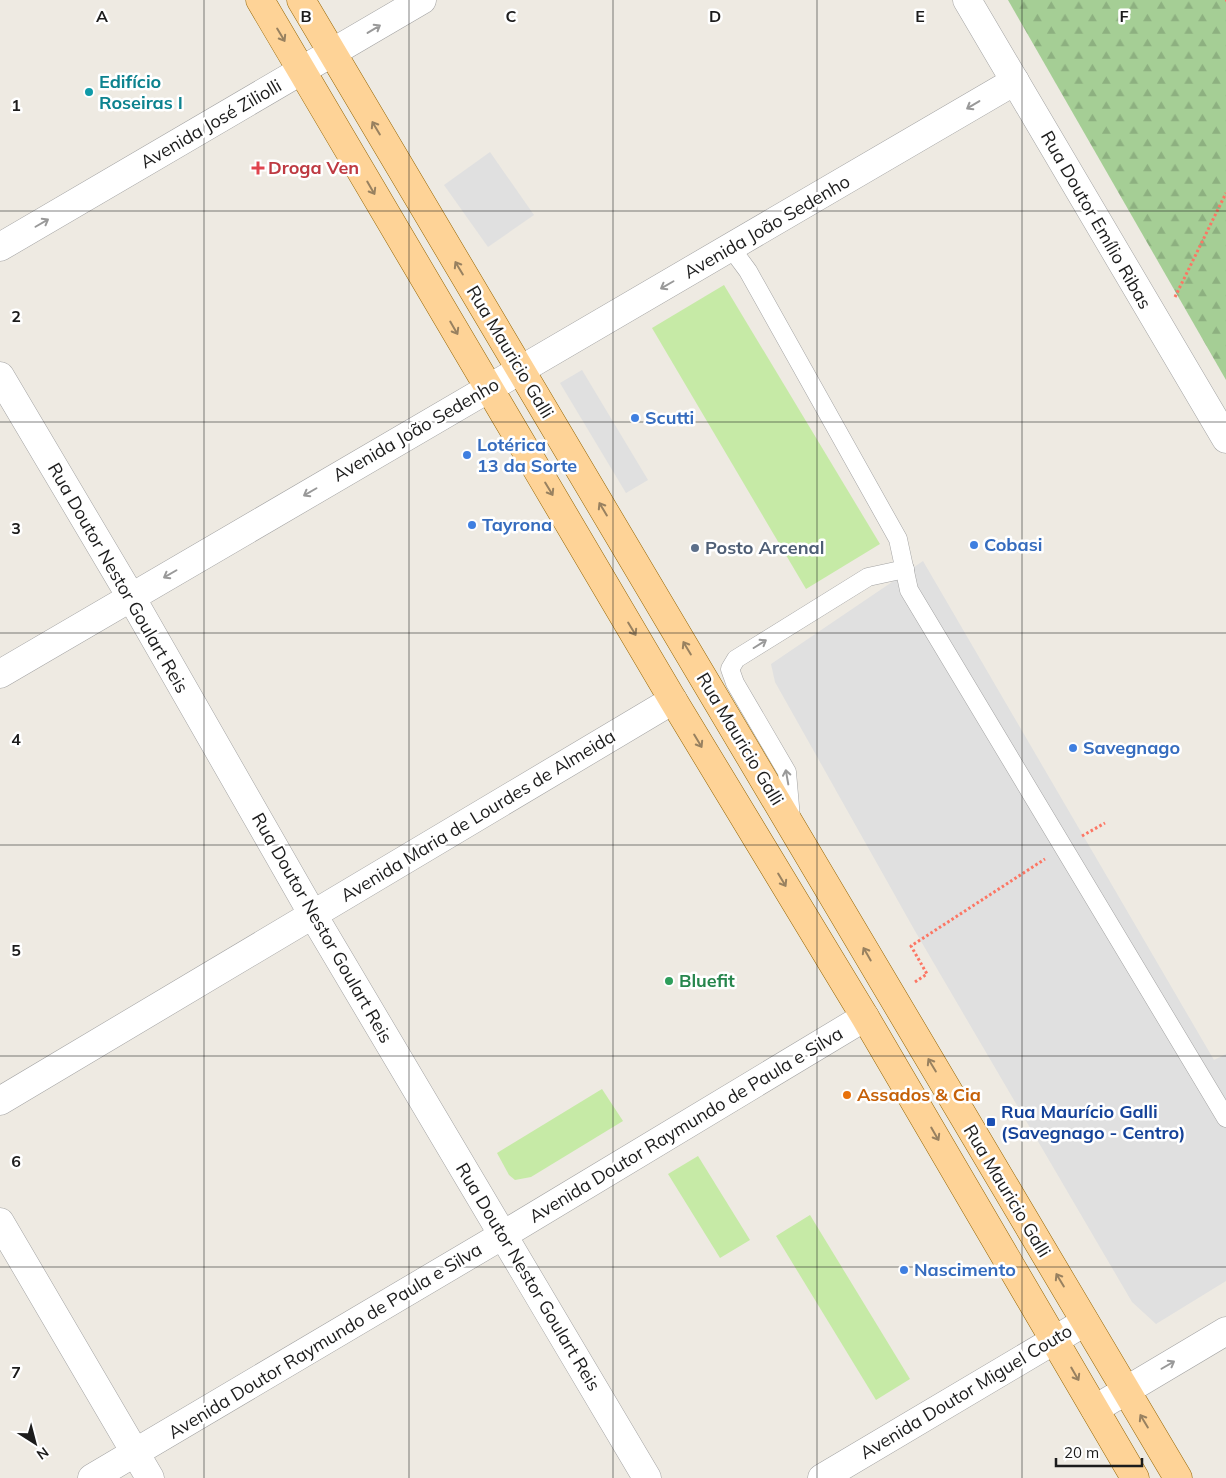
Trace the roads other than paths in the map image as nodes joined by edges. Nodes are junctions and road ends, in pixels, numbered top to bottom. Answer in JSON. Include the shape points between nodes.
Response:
{"nodes":[{"id":1,"x":260,"y":0,"type":"edge"},
{"id":2,"x":301,"y":0,"type":"edge"},
{"id":3,"x":422,"y":0,"type":"edge"},
{"id":4,"x":967,"y":0,"type":"edge"},
{"id":5,"x":333,"y":54,"type":"junction"},
{"id":6,"x":302,"y":71,"type":"junction"},
{"id":7,"x":1015,"y":80,"type":"junction"},
{"id":8,"x":0,"y":247,"type":"edge"},
{"id":9,"x":732,"y":248,"type":"junction"},
{"id":10,"x":520,"y":370,"type":"junction"},
{"id":11,"x":0,"y":376,"type":"edge"},
{"id":12,"x":488,"y":387,"type":"junction"},
{"id":13,"x":1226,"y":439,"type":"edge"},
{"id":14,"x":905,"y":569,"type":"junction"},
{"id":15,"x":131,"y":597,"type":"junction"},
{"id":16,"x":0,"y":674,"type":"edge"},
{"id":17,"x":673,"y":700,"type":"junction"},
{"id":18,"x":791,"y":825,"type":"junction"},
{"id":19,"x":313,"y":915,"type":"junction"},
{"id":20,"x":866,"y":1017,"type":"junction"},
{"id":21,"x":0,"y":1101,"type":"edge"},
{"id":22,"x":1226,"y":1118,"type":"edge"},
{"id":23,"x":0,"y":1222,"type":"edge"},
{"id":24,"x":503,"y":1236,"type":"junction"},
{"id":25,"x":1085,"y":1322,"type":"junction"},
{"id":26,"x":1226,"y":1331,"type":"edge"},
{"id":27,"x":1056,"y":1340,"type":"junction"},
{"id":28,"x":1126,"y":1390,"type":"junction"},
{"id":29,"x":1095,"y":1409,"type":"junction"},
{"id":30,"x":136,"y":1453,"type":"junction"},
{"id":31,"x":92,"y":1478,"type":"edge"},
{"id":32,"x":150,"y":1478,"type":"edge"},
{"id":33,"x":647,"y":1478,"type":"edge"},
{"id":34,"x":822,"y":1478,"type":"edge"},
{"id":35,"x":1135,"y":1478,"type":"edge"},
{"id":36,"x":1178,"y":1478,"type":"edge"}],
"edges":[{"from":1,"to":6,"type":"main road","name":"Rua Mauricio Galli","one_way":true},
{"from":2,"to":5,"type":"main road","name":"Rua Mauricio Galli"},
{"from":5,"to":3,"type":"street","name":"Avenida José Ziliolli","one_way":true},
{"from":4,"to":7,"type":"street","name":"Rua Doutor Emílio Ribas"},
{"from":5,"to":6,"type":"street","name":"Avenida José Ziliolli"},
{"from":10,"to":5,"type":"main road","name":"Rua Mauricio Galli","one_way":true},
{"from":8,"to":6,"type":"street","name":"Avenida José Ziliolli","one_way":true},
{"from":6,"to":12,"type":"main road","name":"Rua Mauricio Galli","one_way":true},
{"from":7,"to":9,"type":"street","name":"Avenida João Sedenho","one_way":true},
{"from":7,"to":13,"type":"street","name":"Rua Doutor Emílio Ribas"},
{"from":9,"to":10,"type":"street","name":"Avenida João Sedenho","one_way":true},
{"from":9,"to":14,"type":"lane","via":[[748,271],[898,539]]},
{"from":10,"to":12,"type":"street","name":"Avenida João Sedenho"},
{"from":18,"to":10,"type":"main road","name":"Rua Mauricio Galli","one_way":true},
{"from":11,"to":15,"type":"street","name":"Rua Doutor Nestor Goulart Reis"},
{"from":12,"to":15,"type":"street","name":"Avenida João Sedenho","one_way":true},
{"from":12,"to":17,"type":"main road","name":"Rua Mauricio Galli","one_way":true},
{"from":18,"to":14,"type":"lane","one_way":true,"via":[[787,772],[730,669],[736,659],[868,577]]},
{"from":14,"to":22,"type":"lane","via":[[909,590]]},
{"from":15,"to":16,"type":"street","name":"Avenida João Sedenho"},
{"from":15,"to":19,"type":"street","name":"Rua Doutor Nestor Goulart Reis"},
{"from":17,"to":19,"type":"street","name":"Avenida Maria de Lourdes de Almeida"},
{"from":17,"to":20,"type":"main road","name":"Rua Mauricio Galli","one_way":true},
{"from":25,"to":18,"type":"main road","name":"Rua Mauricio Galli","one_way":true},
{"from":19,"to":21,"type":"street","name":"Avenida Maria de Lourdes de Almeida"},
{"from":19,"to":24,"type":"street","name":"Rua Doutor Nestor Goulart Reis"},
{"from":20,"to":24,"type":"street","name":"Avenida Doutor Raymundo de Paula e Silva"},
{"from":20,"to":27,"type":"main road","name":"Rua Mauricio Galli","one_way":true},
{"from":23,"to":30,"type":"street"},
{"from":24,"to":30,"type":"street","name":"Avenida Doutor Raymundo de Paula e Silva"},
{"from":24,"to":33,"type":"street","name":"Rua Doutor Nestor Goulart Reis"},
{"from":25,"to":27,"type":"street","name":"Avenida Doutor Miguel Couto"},
{"from":25,"to":28,"type":"main road","name":"Rua Mauricio Galli"},
{"from":28,"to":26,"type":"street","one_way":true},
{"from":27,"to":29,"type":"main road","name":"Rua Mauricio Galli","one_way":true},
{"from":27,"to":34,"type":"street","name":"Avenida Doutor Miguel Couto"},
{"from":28,"to":29,"type":"street"},
{"from":36,"to":28,"type":"main road","name":"Rua Mauricio Galli","one_way":true},
{"from":29,"to":35,"type":"main road","name":"Rua Mauricio Galli"},
{"from":30,"to":31,"type":"street","name":"Avenida Doutor Raymundo de Paula e Silva"},
{"from":30,"to":32,"type":"street"}]}
